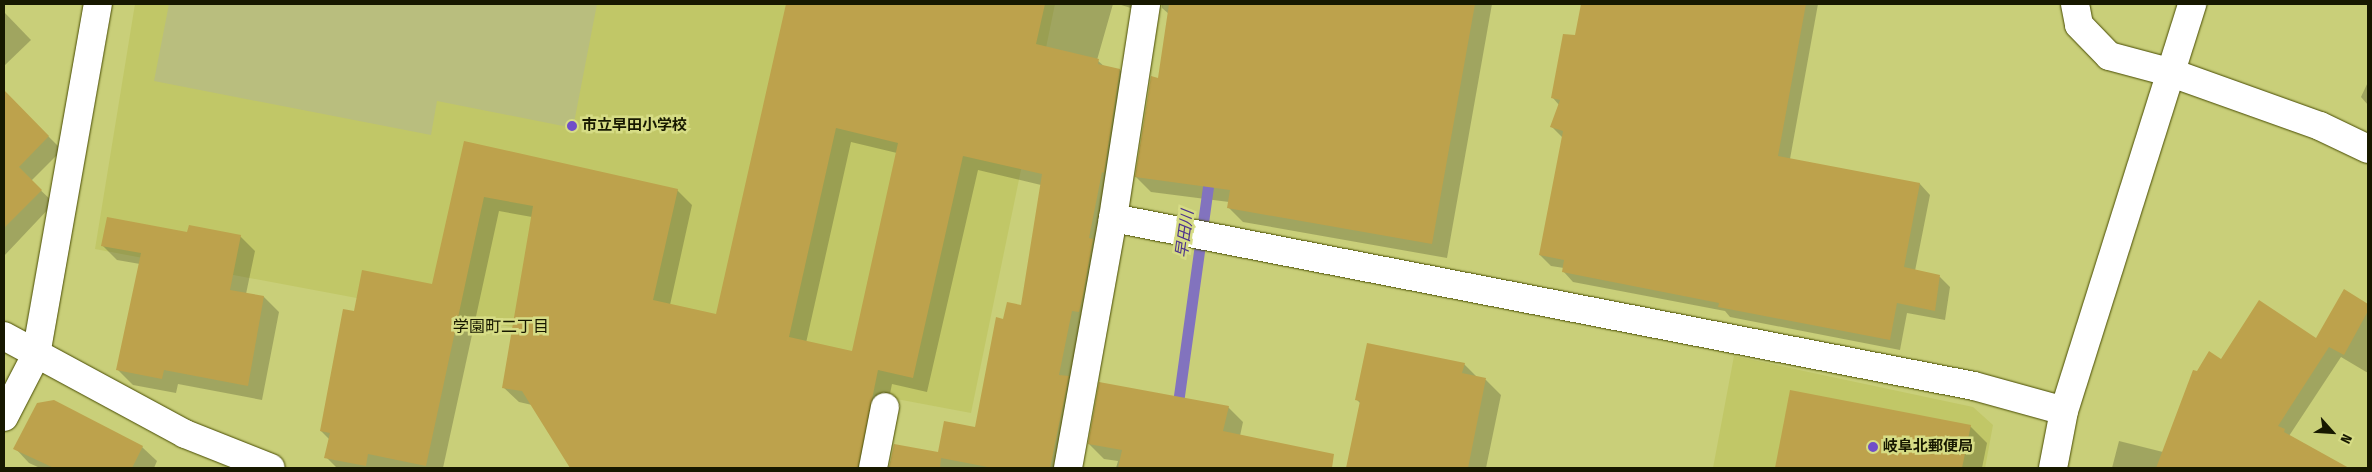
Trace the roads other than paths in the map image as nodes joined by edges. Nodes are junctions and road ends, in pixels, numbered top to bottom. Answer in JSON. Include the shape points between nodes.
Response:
{"nodes":[{"id":1,"x":1146,"y":4,"type":"edge"},
{"id":2,"x":2075,"y":4,"type":"edge"},
{"id":3,"x":2192,"y":4,"type":"edge"},
{"id":4,"x":95,"y":6,"type":"edge"},
{"id":5,"x":2169,"y":72,"type":"junction"},
{"id":6,"x":2368,"y":149,"type":"edge"},
{"id":7,"x":1113,"y":218,"type":"junction"},
{"id":8,"x":4,"y":336,"type":"edge"},
{"id":9,"x":36,"y":355,"type":"junction"},
{"id":10,"x":885,"y":407,"type":"dead end"},
{"id":11,"x":2064,"y":411,"type":"junction"},
{"id":12,"x":4,"y":417,"type":"edge"},
{"id":13,"x":271,"y":468,"type":"edge"},
{"id":14,"x":873,"y":468,"type":"edge"},
{"id":15,"x":1068,"y":468,"type":"edge"},
{"id":16,"x":2053,"y":468,"type":"edge"}],
"edges":[{"from":1,"to":7,"type":"street"},
{"from":2,"to":5,"type":"street","via":[[2079,25],[2109,56]]},
{"from":3,"to":5,"type":"street"},
{"from":4,"to":9,"type":"street"},
{"from":5,"to":6,"type":"street","via":[[2320,126]]},
{"from":5,"to":11,"type":"street"},
{"from":7,"to":11,"type":"street","via":[[1974,386]]},
{"from":7,"to":15,"type":"street"},
{"from":8,"to":9,"type":"street"},
{"from":9,"to":12,"type":"street"},
{"from":9,"to":13,"type":"street","via":[[185,434]]},
{"from":10,"to":14,"type":"street"},
{"from":11,"to":16,"type":"street"}]}
